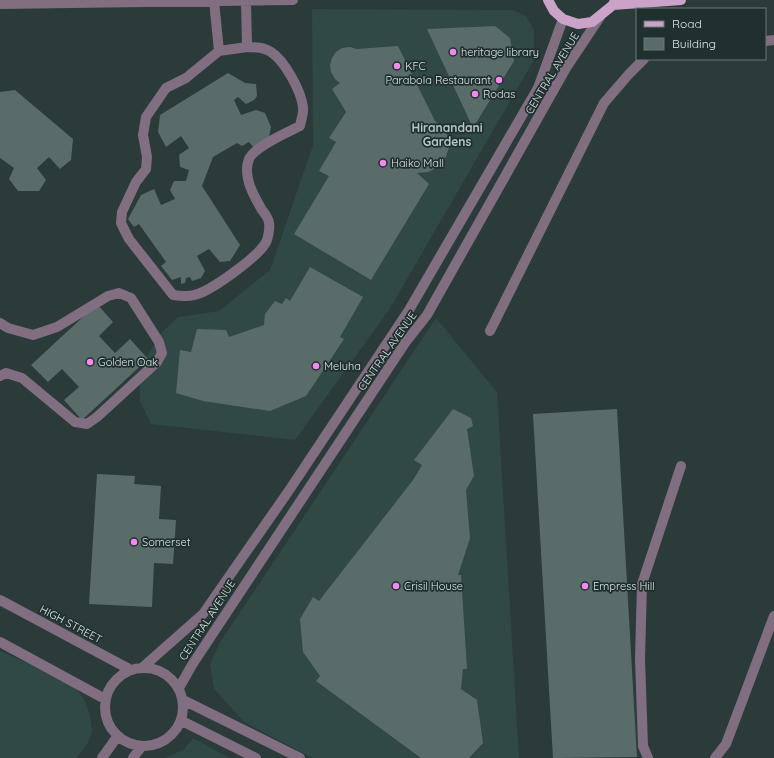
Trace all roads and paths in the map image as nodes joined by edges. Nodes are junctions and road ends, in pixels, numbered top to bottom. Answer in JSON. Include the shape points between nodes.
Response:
{"nodes":[{"id":1,"x":252,"y":0,"type":"edge"},
{"id":2,"x":293,"y":0,"type":"edge"},
{"id":3,"x":548,"y":0,"type":"edge"},
{"id":4,"x":681,"y":0,"type":"edge"},
{"id":5,"x":147,"y":1,"type":"edge"},
{"id":6,"x":214,"y":1,"type":"junction"},
{"id":7,"x":614,"y":2,"type":"edge"},
{"id":8,"x":0,"y":4,"type":"edge"},
{"id":9,"x":600,"y":17,"type":"junction"},
{"id":10,"x":563,"y":19,"type":"junction"},
{"id":11,"x":247,"y":47,"type":"junction"},
{"id":12,"x":219,"y":51,"type":"junction"},
{"id":13,"x":643,"y":60,"type":"edge"},
{"id":14,"x":522,"y":114,"type":"junction"},
{"id":15,"x":538,"y":119,"type":"junction"},
{"id":16,"x":433,"y":268,"type":"junction"},
{"id":17,"x":449,"y":275,"type":"junction"},
{"id":18,"x":0,"y":323,"type":"edge"},
{"id":19,"x":490,"y":330,"type":"dead end"},
{"id":20,"x":0,"y":376,"type":"edge"},
{"id":21,"x":681,"y":466,"type":"dead end"},
{"id":22,"x":290,"y":490,"type":"junction"},
{"id":23,"x":304,"y":496,"type":"junction"},
{"id":24,"x":0,"y":600,"type":"edge"},
{"id":25,"x":774,"y":616,"type":"edge"},
{"id":26,"x":0,"y":642,"type":"edge"},
{"id":27,"x":143,"y":667,"type":"junction"},
{"id":28,"x":131,"y":670,"type":"junction"},
{"id":29,"x":179,"y":688,"type":"junction"},
{"id":30,"x":105,"y":699,"type":"junction"},
{"id":31,"x":183,"y":700,"type":"junction"},
{"id":32,"x":182,"y":721,"type":"junction"},
{"id":33,"x":117,"y":737,"type":"junction"},
{"id":34,"x":141,"y":747,"type":"junction"},
{"id":35,"x":102,"y":758,"type":"edge"},
{"id":36,"x":133,"y":758,"type":"edge"},
{"id":37,"x":256,"y":758,"type":"edge"},
{"id":38,"x":300,"y":758,"type":"edge"},
{"id":39,"x":648,"y":758,"type":"edge"},
{"id":40,"x":714,"y":758,"type":"edge"}],
"edges":[{"from":1,"to":2,"type":"street"},
{"from":1,"to":6,"type":"street"},
{"from":1,"to":11,"type":"street"},
{"from":3,"to":10,"type":"main road","via":[[554,11]]},
{"from":4,"to":7,"type":"main road"},
{"from":5,"to":6,"type":"street"},
{"from":5,"to":8,"type":"street"},
{"from":6,"to":12,"type":"street"},
{"from":7,"to":9,"type":"main road"},
{"from":9,"to":10,"type":"main road","via":[[592,22],[578,24]]},
{"from":9,"to":15,"type":"street","name":"CENTRAL AVENUE","via":[[566,68]]},
{"from":10,"to":14,"type":"street","name":"CENTRAL AVENUE","via":[[538,88]]},
{"from":11,"to":12,"type":"street"},
{"from":11,"to":12,"type":"street","via":[[259,47],[271,52],[288,70],[304,109],[300,126],[275,138],[255,151],[249,159],[247,173],[252,194],[270,222],[266,243],[249,260],[207,290],[195,296],[173,295],[129,239],[120,223],[122,212],[136,182],[146,168],[143,135],[146,117],[166,88],[186,78]]},
{"from":13,"to":19,"type":"street","via":[[604,103]]},
{"from":14,"to":15,"type":"street"},
{"from":14,"to":16,"type":"street","name":"CENTRAL AVENUE"},
{"from":15,"to":17,"type":"street","name":"CENTRAL AVENUE"},
{"from":16,"to":17,"type":"street"},
{"from":16,"to":22,"type":"street","name":"CENTRAL AVENUE","via":[[409,310]]},
{"from":17,"to":23,"type":"street","name":"CENTRAL AVENUE","via":[[427,315],[405,343]]},
{"from":18,"to":20,"type":"street","via":[[33,335],[56,327],[108,296],[119,293],[131,298],[159,342],[162,353],[157,362],[87,424],[75,422],[22,378],[6,373]]},
{"from":21,"to":39,"type":"street","via":[[642,584],[640,659],[643,746]]},
{"from":22,"to":23,"type":"street"},
{"from":22,"to":27,"type":"street","name":"CENTRAL AVENUE","via":[[203,614]]},
{"from":23,"to":29,"type":"street","name":"CENTRAL AVENUE"},
{"from":24,"to":28,"type":"street","name":"HIGH STREET"},
{"from":25,"to":40,"type":"street","via":[[726,744]]},
{"from":26,"to":30,"type":"street"},
{"from":27,"to":28,"type":"street"},
{"from":27,"to":29,"type":"street","via":[[164,672]]},
{"from":28,"to":30,"type":"street","via":[[114,681]]},
{"from":29,"to":31,"type":"street"},
{"from":30,"to":33,"type":"street","via":[[106,720]]},
{"from":31,"to":32,"type":"street"},
{"from":31,"to":38,"type":"street"},
{"from":32,"to":34,"type":"street","via":[[172,735],[158,744]]},
{"from":32,"to":37,"type":"street"},
{"from":33,"to":34,"type":"street"},
{"from":33,"to":35,"type":"street"},
{"from":34,"to":36,"type":"street"}]}
